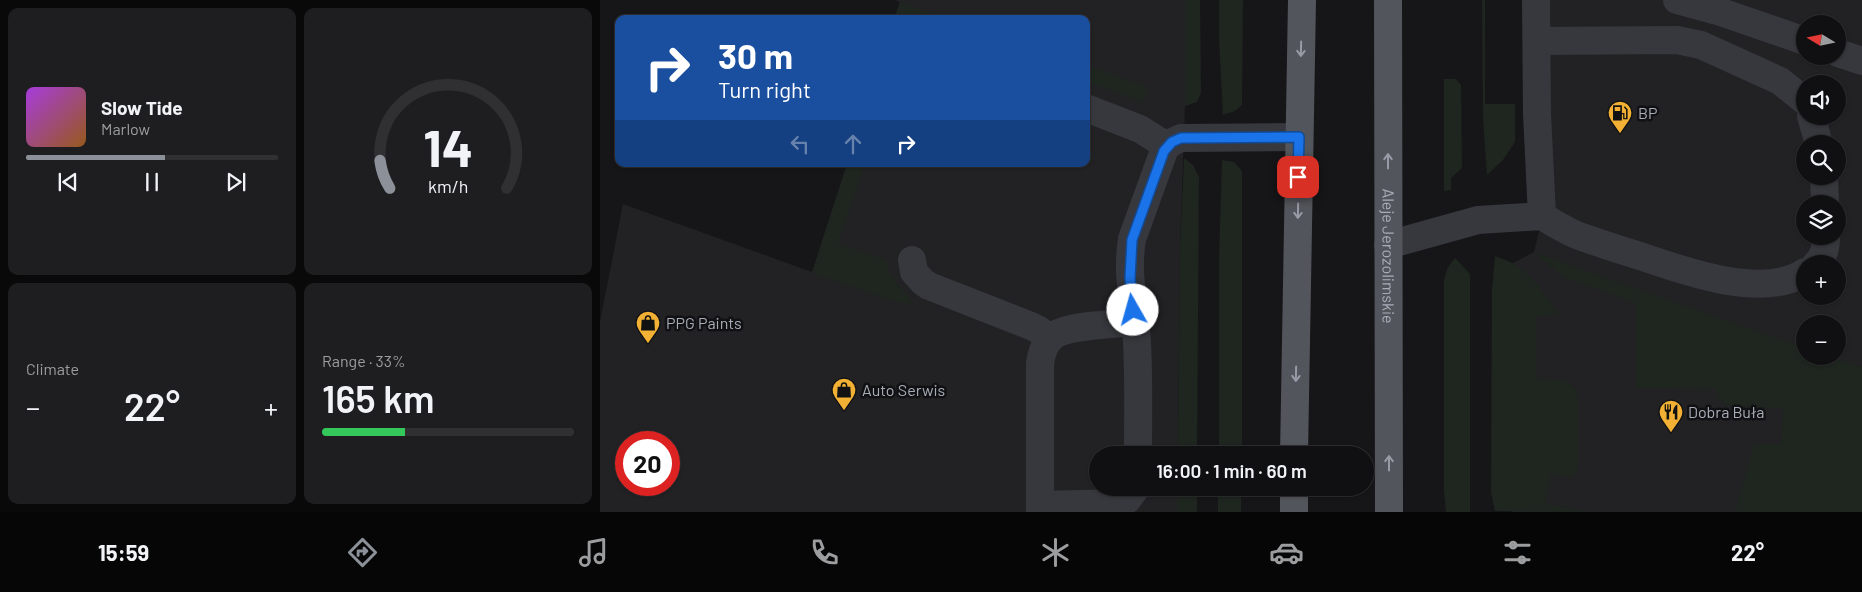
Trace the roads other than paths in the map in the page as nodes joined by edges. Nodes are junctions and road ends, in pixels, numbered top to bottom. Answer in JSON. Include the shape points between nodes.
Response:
{"nodes":[{"id":1,"x":1302,"y":0,"type":"edge"},
{"id":2,"x":1388,"y":0,"type":"edge"},
{"id":3,"x":1536,"y":0,"type":"edge"},
{"id":4,"x":1677,"y":0,"type":"edge"},
{"id":5,"x":1796,"y":38,"type":"edge"},
{"id":6,"x":1537,"y":41,"type":"junction"},
{"id":7,"x":1846,"y":55,"type":"edge"},
{"id":8,"x":1862,"y":61,"type":"edge"},
{"id":9,"x":1796,"y":94,"type":"edge"},
{"id":10,"x":1090,"y":110,"type":"edge"},
{"id":11,"x":1299,"y":137,"type":"junction"},
{"id":12,"x":1167,"y":146,"type":"junction"},
{"id":13,"x":1542,"y":216,"type":"junction"},
{"id":14,"x":1388,"y":245,"type":"junction"},
{"id":15,"x":912,"y":260,"type":"dead end"},
{"id":16,"x":1796,"y":277,"type":"edge"},
{"id":17,"x":1135,"y":322,"type":"junction"},
{"id":18,"x":1049,"y":340,"type":"junction"},
{"id":19,"x":1138,"y":446,"type":"edge"},
{"id":20,"x":1294,"y":446,"type":"edge"},
{"id":21,"x":1131,"y":496,"type":"edge"},
{"id":22,"x":1294,"y":496,"type":"edge"},
{"id":23,"x":1040,"y":508,"type":"edge"},
{"id":24,"x":1294,"y":512,"type":"edge"},
{"id":25,"x":1389,"y":512,"type":"edge"}],
"edges":[{"from":1,"to":11,"type":"main road","one_way":true},
{"from":14,"to":2,"type":"main road","name":"Aleje Jerozolimskie","one_way":true},
{"from":3,"to":6,"type":"lane"},
{"from":4,"to":5,"type":"lane"},
{"from":6,"to":9,"type":"lane","via":[[1677,40],[1702,45],[1780,81]]},
{"from":6,"to":13,"type":"lane"},
{"from":7,"to":8,"type":"lane"},
{"from":10,"to":12,"type":"lane","via":[[1140,129]]},
{"from":11,"to":12,"type":"lane","via":[[1181,138]]},
{"from":11,"to":20,"type":"main road","one_way":true},
{"from":12,"to":17,"type":"lane","via":[[1132,240],[1130,278]]},
{"from":13,"to":14,"type":"lane","via":[[1478,220]]},
{"from":13,"to":16,"type":"lane","via":[[1577,235],[1699,276],[1748,283],[1777,283]]},
{"from":25,"to":14,"type":"main road","name":"Aleje Jerozolimskie","one_way":true},
{"from":15,"to":18,"type":"lane","via":[[914,272],[923,282],[1032,326]]},
{"from":17,"to":18,"type":"lane","via":[[1076,328]]},
{"from":17,"to":19,"type":"lane"},
{"from":18,"to":23,"type":"lane","via":[[1040,364]]},
{"from":21,"to":23,"type":"lane","via":[[1122,503]]},
{"from":22,"to":24,"type":"main road"}]}
